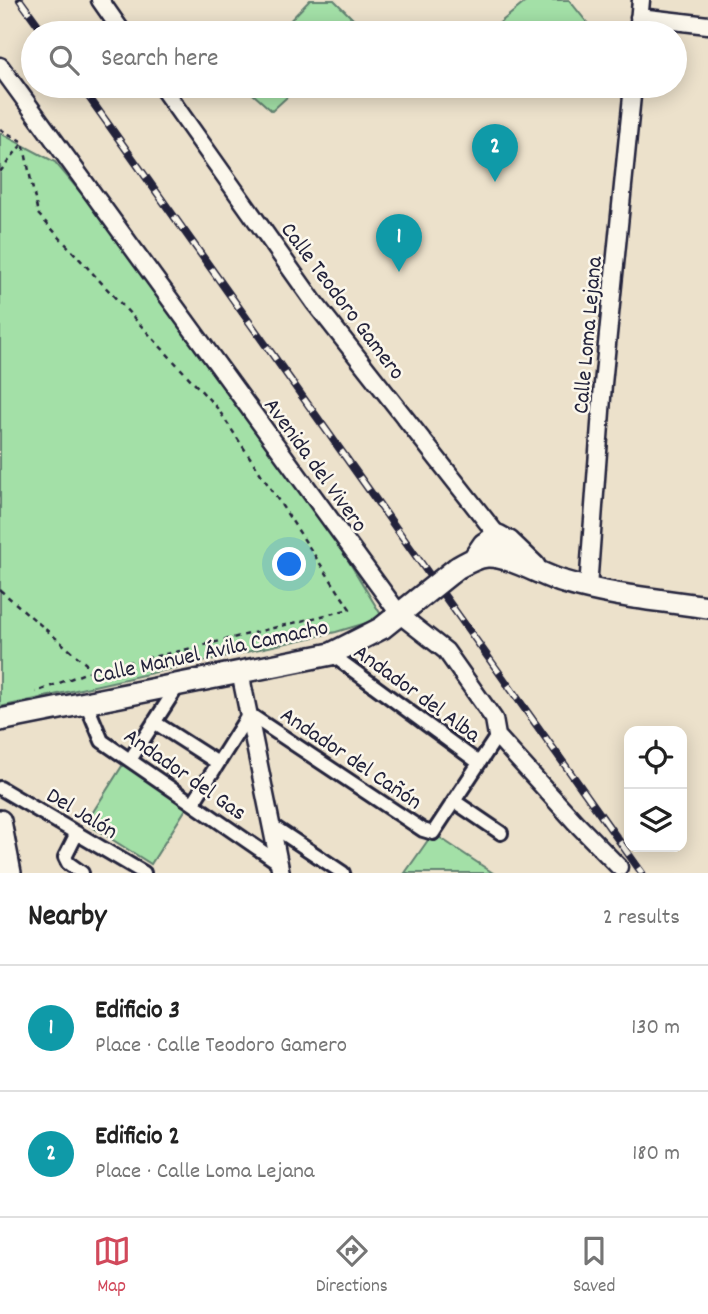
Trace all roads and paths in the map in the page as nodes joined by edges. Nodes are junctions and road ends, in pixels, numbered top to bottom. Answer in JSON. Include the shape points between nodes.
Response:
{"nodes":[{"id":1,"x":100,"y":0,"type":"edge"},
{"id":2,"x":641,"y":0,"type":"edge"},
{"id":3,"x":115,"y":21,"type":"edge"},
{"id":4,"x":639,"y":21,"type":"edge"},
{"id":5,"x":687,"y":25,"type":"edge"},
{"id":6,"x":708,"y":25,"type":"edge"},
{"id":7,"x":0,"y":66,"type":"edge"},
{"id":8,"x":21,"y":95,"type":"edge"},
{"id":9,"x":23,"y":98,"type":"edge"},
{"id":10,"x":169,"y":98,"type":"edge"},
{"id":11,"x":632,"y":98,"type":"edge"},
{"id":12,"x":0,"y":129,"type":"edge"},
{"id":13,"x":23,"y":142,"type":"junction"},
{"id":14,"x":0,"y":172,"type":"edge"},
{"id":15,"x":498,"y":536,"type":"junction"},
{"id":16,"x":465,"y":564,"type":"junction"},
{"id":17,"x":540,"y":573,"type":"junction"},
{"id":18,"x":587,"y":588,"type":"junction"},
{"id":19,"x":0,"y":590,"type":"edge"},
{"id":20,"x":708,"y":607,"type":"edge"},
{"id":21,"x":400,"y":615,"type":"junction"},
{"id":22,"x":331,"y":654,"type":"junction"},
{"id":23,"x":93,"y":670,"type":"junction"},
{"id":24,"x":240,"y":672,"type":"junction"},
{"id":25,"x":179,"y":684,"type":"junction"},
{"id":26,"x":34,"y":693,"type":"dead end"},
{"id":27,"x":86,"y":703,"type":"junction"},
{"id":28,"x":249,"y":714,"type":"junction"},
{"id":29,"x":0,"y":720,"type":"edge"},
{"id":30,"x":154,"y":722,"type":"junction"},
{"id":31,"x":498,"y":736,"type":"junction"},
{"id":32,"x":130,"y":760,"type":"junction"},
{"id":33,"x":218,"y":763,"type":"junction"},
{"id":34,"x":479,"y":763,"type":"junction"},
{"id":35,"x":0,"y":788,"type":"edge"},
{"id":36,"x":454,"y":801,"type":"junction"},
{"id":37,"x":193,"y":803,"type":"junction"},
{"id":38,"x":0,"y":821,"type":"edge"},
{"id":39,"x":271,"y":825,"type":"junction"},
{"id":40,"x":77,"y":833,"type":"junction"},
{"id":41,"x":501,"y":833,"type":"dead end"},
{"id":42,"x":280,"y":868,"type":"edge"},
{"id":43,"x":617,"y":870,"type":"edge"},
{"id":44,"x":10,"y":873,"type":"edge"},
{"id":45,"x":82,"y":873,"type":"edge"},
{"id":46,"x":144,"y":873,"type":"edge"},
{"id":47,"x":343,"y":873,"type":"edge"}],
"edges":[{"from":1,"to":3,"type":"street"},
{"from":2,"to":4,"type":"street"},
{"from":5,"to":6,"type":"street"},
{"from":7,"to":8,"type":"street","name":"Avenida del Vivero"},
{"from":9,"to":21,"type":"street","name":"Avenida del Vivero"},
{"from":10,"to":15,"type":"street","name":"Calle Teodoro Gamero","via":[[314,302]]},
{"from":11,"to":18,"type":"street","name":"Calle Loma Lejana"},
{"from":12,"to":13,"type":"path"},
{"from":13,"to":14,"type":"path"},
{"from":13,"to":23,"type":"path","via":[[37,214],[218,409],[350,609]]},
{"from":15,"to":16,"type":"street","name":"Calle Manuel Ávila Camacho"},
{"from":15,"to":17,"type":"street"},
{"from":16,"to":17,"type":"street","via":[[488,556]]},
{"from":16,"to":21,"type":"street","name":"Calle Manuel Ávila Camacho","bridge":true},
{"from":17,"to":18,"type":"street"},
{"from":18,"to":20,"type":"street"},
{"from":19,"to":23,"type":"path"},
{"from":21,"to":22,"type":"street","name":"Calle Manuel Ávila Camacho"},
{"from":21,"to":31,"type":"street","name":"Avenida del Vivero","via":[[446,651],[494,719]]},
{"from":22,"to":24,"type":"street","name":"Calle Manuel Ávila Camacho"},
{"from":22,"to":34,"type":"street","name":"Andador del Alba"},
{"from":23,"to":26,"type":"path"},
{"from":24,"to":25,"type":"street","name":"Calle Manuel Ávila Camacho"},
{"from":24,"to":28,"type":"street"},
{"from":25,"to":27,"type":"street","name":"Calle Manuel Ávila Camacho"},
{"from":25,"to":30,"type":"street"},
{"from":27,"to":29,"type":"street","name":"Calle Manuel Ávila Camacho"},
{"from":27,"to":32,"type":"street","name":"Andador del Gas","via":[[103,741]]},
{"from":28,"to":33,"type":"street"},
{"from":28,"to":36,"type":"street","name":"Andador del Cañón","via":[[422,830],[433,833]]},
{"from":28,"to":39,"type":"street"},
{"from":30,"to":32,"type":"street"},
{"from":30,"to":33,"type":"street"},
{"from":31,"to":34,"type":"street"},
{"from":31,"to":43,"type":"street","name":"Avenida del Vivero"},
{"from":32,"to":37,"type":"street","name":"Andador del Gas"},
{"from":33,"to":37,"type":"street"},
{"from":34,"to":36,"type":"street"},
{"from":35,"to":40,"type":"street","name":"Del Jalón"},
{"from":36,"to":41,"type":"street"},
{"from":37,"to":42,"type":"street","name":"Andador del Gas"},
{"from":38,"to":44,"type":"street"},
{"from":39,"to":42,"type":"street"},
{"from":39,"to":47,"type":"street"},
{"from":40,"to":45,"type":"street","via":[[65,858]]},
{"from":40,"to":46,"type":"street","name":"Del Jalón"}]}
